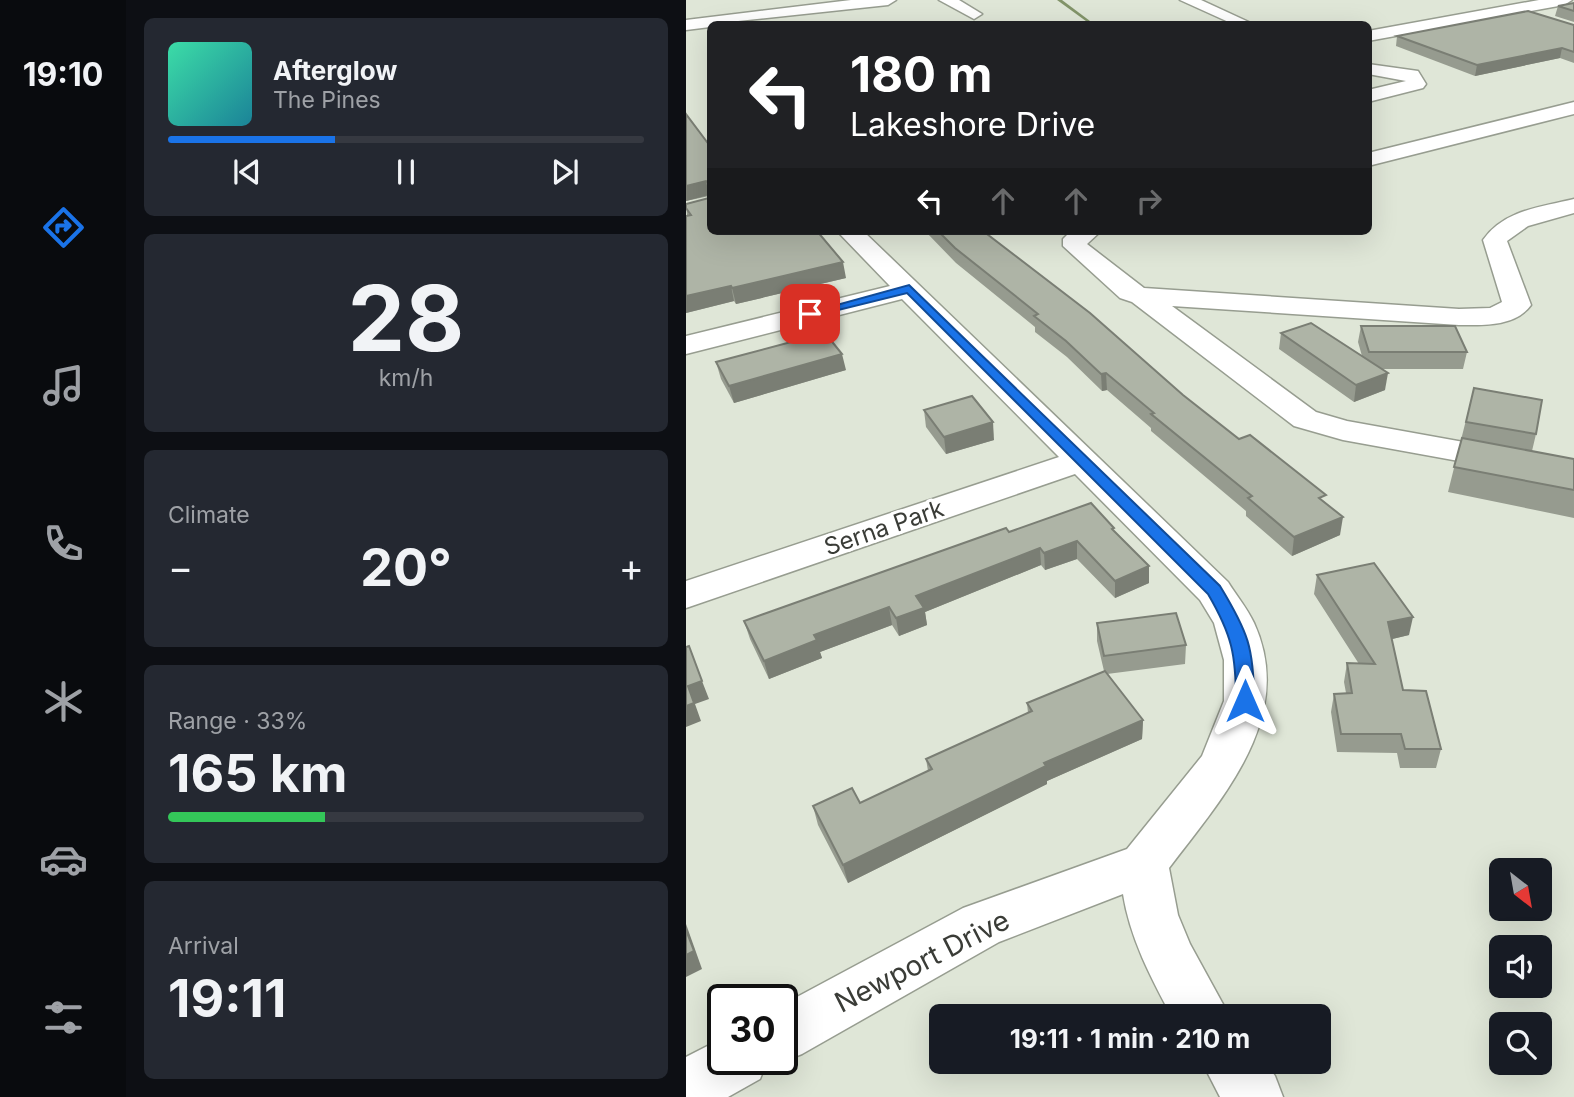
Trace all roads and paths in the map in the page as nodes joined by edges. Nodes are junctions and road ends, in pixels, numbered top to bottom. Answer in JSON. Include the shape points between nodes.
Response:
{"nodes":[{"id":1,"x":760,"y":0,"type":"edge"},
{"id":2,"x":793,"y":0,"type":"edge"},
{"id":3,"x":888,"y":0,"type":"edge"},
{"id":4,"x":947,"y":0,"type":"edge"},
{"id":5,"x":1230,"y":0,"type":"edge"},
{"id":6,"x":1564,"y":0,"type":"edge"},
{"id":7,"x":1194,"y":2,"type":"edge"},
{"id":8,"x":1513,"y":10,"type":"junction"},
{"id":9,"x":808,"y":12,"type":"junction"},
{"id":10,"x":974,"y":14,"type":"dead end"},
{"id":11,"x":780,"y":16,"type":"junction"},
{"id":12,"x":729,"y":21,"type":"edge"},
{"id":13,"x":749,"y":21,"type":"edge"},
{"id":14,"x":1238,"y":21,"type":"edge"},
{"id":15,"x":1549,"y":21,"type":"edge"},
{"id":16,"x":707,"y":23,"type":"edge"},
{"id":17,"x":688,"y":25,"type":"edge"},
{"id":18,"x":707,"y":28,"type":"edge"},
{"id":19,"x":1372,"y":35,"type":"edge"},
{"id":20,"x":1372,"y":70,"type":"edge"},
{"id":21,"x":1372,"y":95,"type":"edge"},
{"id":22,"x":1574,"y":108,"type":"edge"},
{"id":23,"x":1372,"y":159,"type":"edge"},
{"id":24,"x":1574,"y":206,"type":"edge"},
{"id":25,"x":853,"y":235,"type":"edge"},
{"id":26,"x":1082,"y":235,"type":"edge"},
{"id":27,"x":909,"y":289,"type":"junction"},
{"id":28,"x":1141,"y":296,"type":"junction"},
{"id":29,"x":686,"y":345,"type":"edge"},
{"id":30,"x":1083,"y":460,"type":"junction"},
{"id":31,"x":1574,"y":472,"type":"edge"},
{"id":32,"x":686,"y":595,"type":"edge"},
{"id":33,"x":1144,"y":864,"type":"junction"},
{"id":34,"x":1195,"y":1004,"type":"edge"},
{"id":35,"x":798,"y":1026,"type":"edge"},
{"id":36,"x":1238,"y":1074,"type":"edge"},
{"id":37,"x":710,"y":1075,"type":"edge"},
{"id":38,"x":686,"y":1088,"type":"edge"},
{"id":39,"x":1254,"y":1097,"type":"edge"}],
"edges":[{"from":1,"to":11,"type":"street"},
{"from":2,"to":9,"type":"street"},
{"from":3,"to":9,"type":"street","via":[[850,10]]},
{"from":4,"to":10,"type":"street"},
{"from":5,"to":7,"type":"street"},
{"from":6,"to":8,"type":"street"},
{"from":7,"to":14,"type":"street"},
{"from":8,"to":15,"type":"street"},
{"from":8,"to":19,"type":"street"},
{"from":9,"to":11,"type":"street"},
{"from":11,"to":12,"type":"street"},
{"from":11,"to":13,"type":"street"},
{"from":16,"to":17,"type":"street"},
{"from":17,"to":18,"type":"street"},
{"from":20,"to":21,"type":"street","via":[[1412,75],[1417,83]]},
{"from":22,"to":23,"type":"street"},
{"from":24,"to":28,"type":"street","via":[[1502,230],[1495,240],[1517,305],[1494,316]]},
{"from":25,"to":27,"type":"street"},
{"from":26,"to":28,"type":"street","via":[[1075,239],[1075,246],[1129,292]]},
{"from":27,"to":29,"type":"street"},
{"from":27,"to":30,"type":"street"},
{"from":28,"to":31,"type":"street","via":[[1304,419]]},
{"from":30,"to":32,"type":"street","name":"Serna Park"},
{"from":30,"to":33,"type":"street","via":[[1214,590],[1234,623],[1245,660],[1245,701],[1221,765]]},
{"from":33,"to":34,"type":"street","via":[[1152,915]]},
{"from":33,"to":35,"type":"street","name":"Newport Drive","via":[[981,925]]},
{"from":36,"to":39,"type":"street"},
{"from":37,"to":38,"type":"street"}]}
